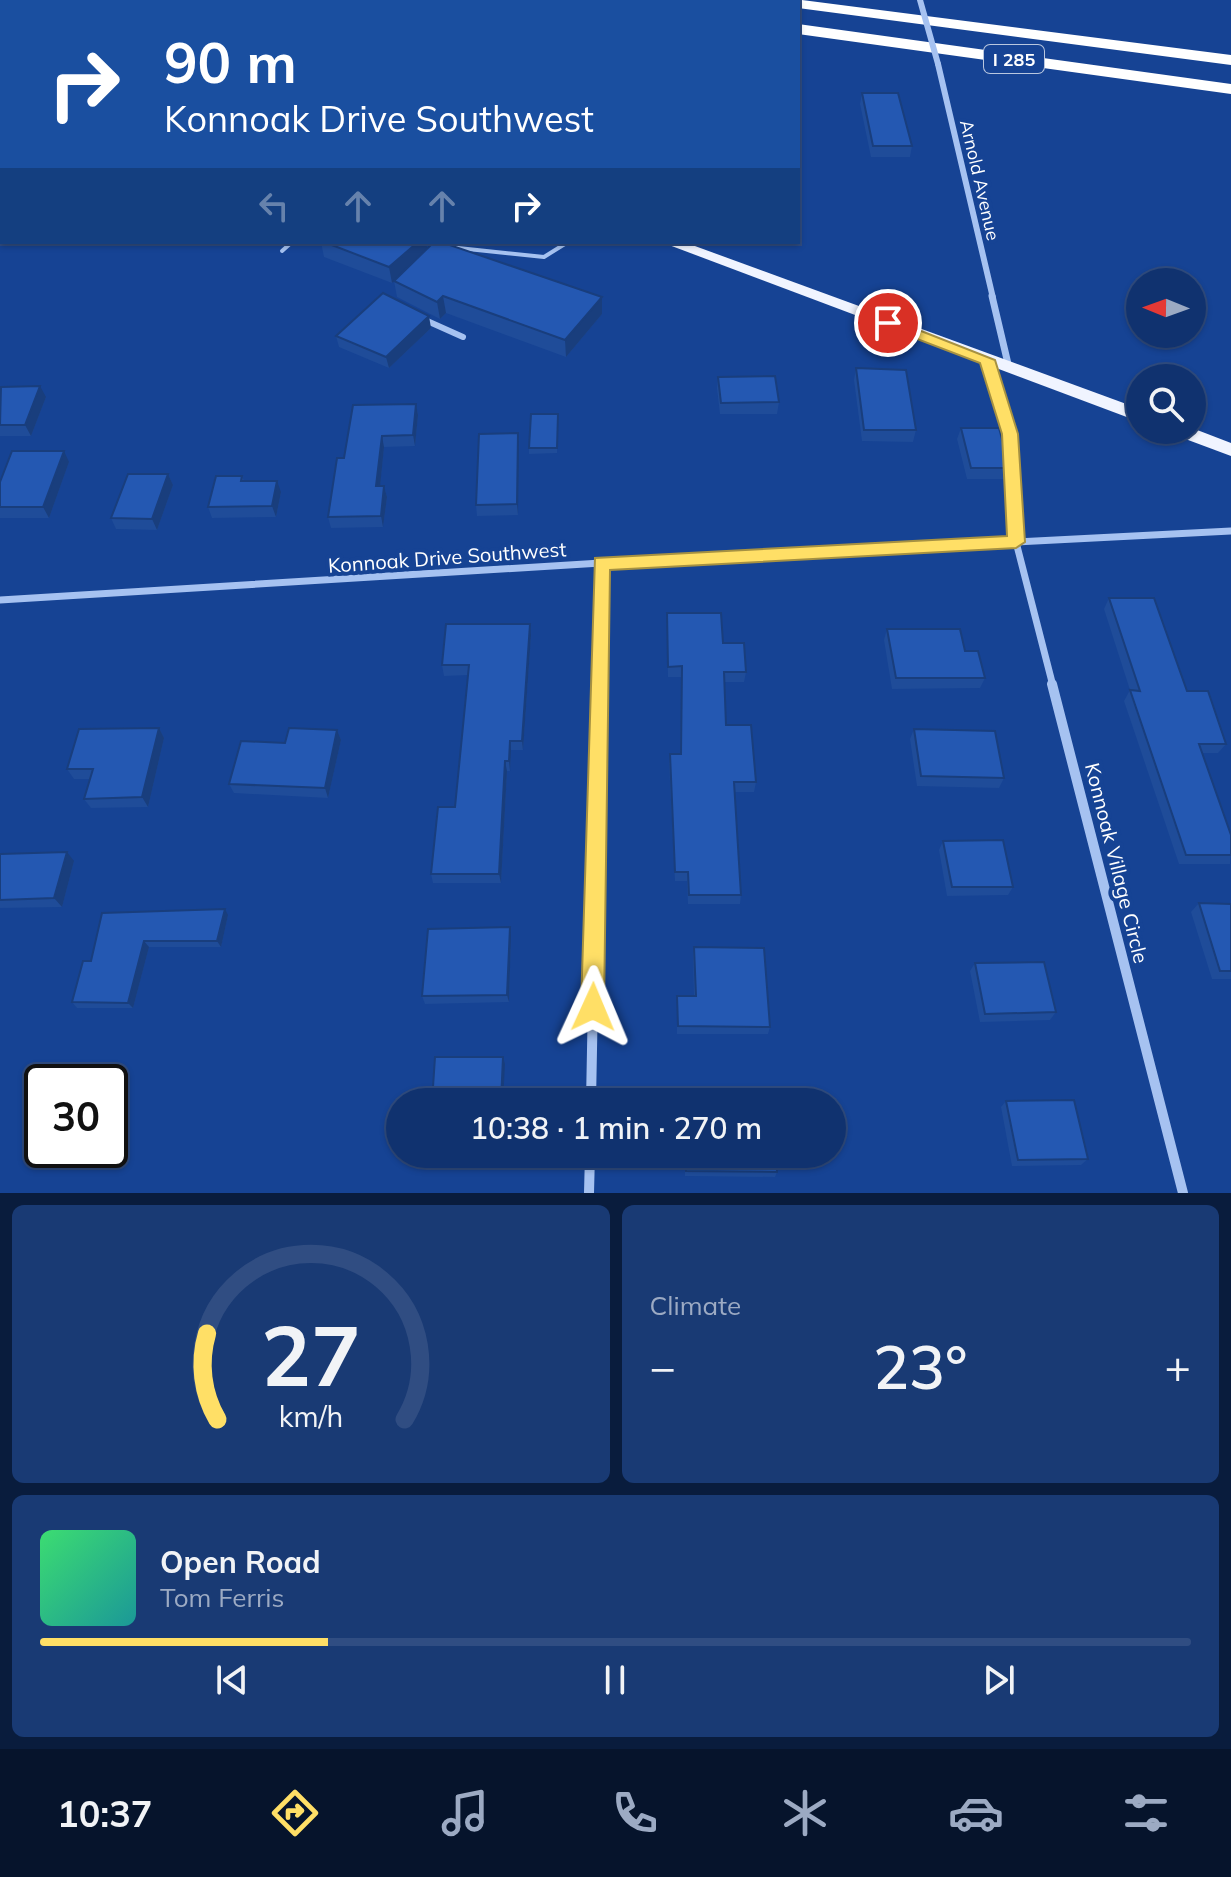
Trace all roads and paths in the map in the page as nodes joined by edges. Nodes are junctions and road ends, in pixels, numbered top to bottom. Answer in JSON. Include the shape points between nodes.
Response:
{"nodes":[{"id":1,"x":920,"y":0,"type":"edge"},
{"id":2,"x":800,"y":4,"type":"edge"},
{"id":3,"x":800,"y":29,"type":"edge"},
{"id":4,"x":1231,"y":60,"type":"edge"},
{"id":5,"x":1231,"y":89,"type":"edge"},
{"id":6,"x":290,"y":244,"type":"edge"},
{"id":7,"x":565,"y":244,"type":"edge"},
{"id":8,"x":674,"y":244,"type":"edge"},
{"id":9,"x":441,"y":248,"type":"edge"},
{"id":10,"x":282,"y":251,"type":"dead end"},
{"id":11,"x":414,"y":315,"type":"edge"},
{"id":12,"x":463,"y":337,"type":"dead end"},
{"id":13,"x":987,"y":360,"type":"junction"},
{"id":14,"x":1009,"y":368,"type":"junction"},
{"id":15,"x":1126,"y":411,"type":"edge"},
{"id":16,"x":1206,"y":441,"type":"edge"},
{"id":17,"x":1231,"y":450,"type":"edge"},
{"id":18,"x":1231,"y":531,"type":"edge"},
{"id":19,"x":1016,"y":542,"type":"junction"},
{"id":20,"x":601,"y":563,"type":"junction"},
{"id":21,"x":0,"y":600,"type":"edge"},
{"id":22,"x":591,"y":1088,"type":"edge"},
{"id":23,"x":590,"y":1168,"type":"edge"},
{"id":24,"x":589,"y":1193,"type":"edge"},
{"id":25,"x":1183,"y":1193,"type":"edge"}],
"edges":[{"from":1,"to":14,"type":"street","name":"Arnold Avenue","bridge":true},
{"from":2,"to":4,"type":"highway","number":"I 285"},
{"from":3,"to":5,"type":"highway","number":"I 285"},
{"from":6,"to":10,"type":"lane"},
{"from":7,"to":9,"type":"lane","via":[[544,257]]},
{"from":8,"to":13,"type":"main road"},
{"from":11,"to":12,"type":"lane"},
{"from":13,"to":14,"type":"main road"},
{"from":13,"to":19,"type":"lane","via":[[1010,434]]},
{"from":14,"to":15,"type":"main road"},
{"from":16,"to":17,"type":"main road"},
{"from":18,"to":19,"type":"street","name":"Konnoak Drive Southwest"},
{"from":19,"to":20,"type":"street","name":"Konnoak Drive Southwest"},
{"from":19,"to":25,"type":"street","name":"Konnoak Village Circle"},
{"from":20,"to":21,"type":"street","name":"Konnoak Drive Southwest"},
{"from":20,"to":22,"type":"street"},
{"from":23,"to":24,"type":"street"}]}
